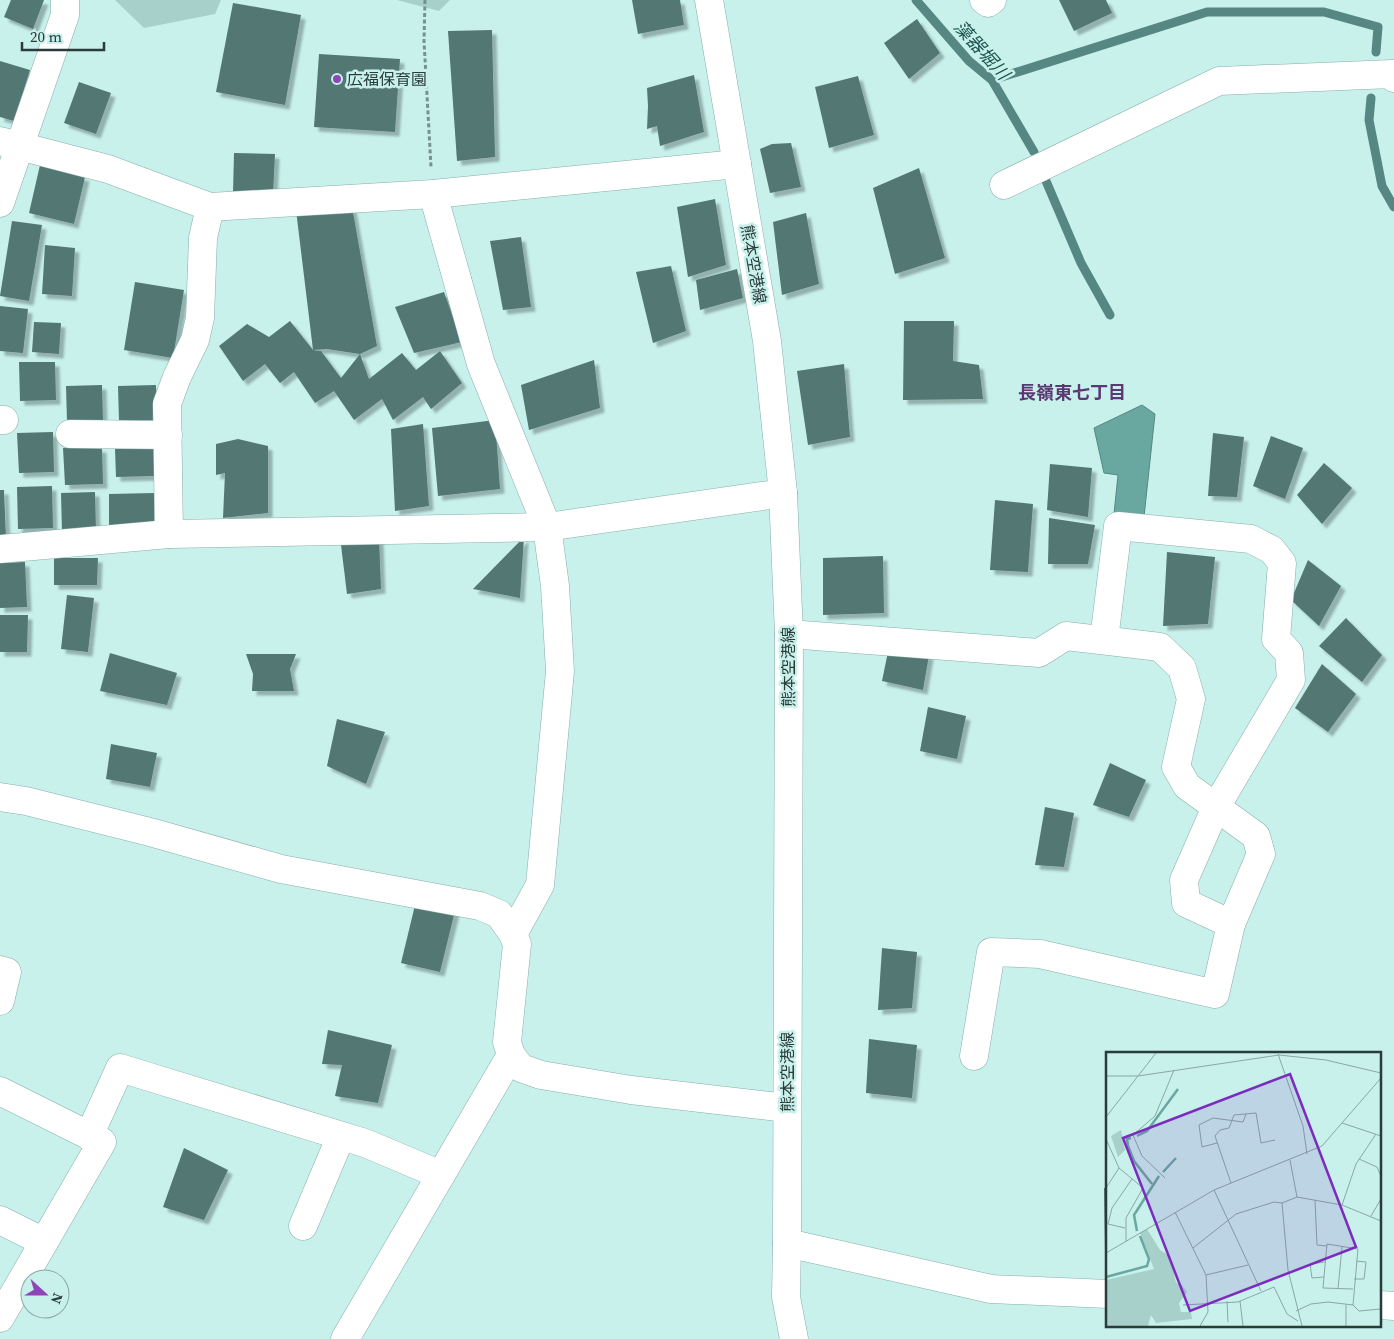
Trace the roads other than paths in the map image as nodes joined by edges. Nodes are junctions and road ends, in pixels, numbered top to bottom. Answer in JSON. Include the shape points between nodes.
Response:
{"nodes":[{"id":1,"x":65,"y":0,"type":"edge"},
{"id":2,"x":709,"y":0,"type":"edge"},
{"id":3,"x":984,"y":0,"type":"edge"},
{"id":4,"x":992,"y":0,"type":"edge"},
{"id":5,"x":1394,"y":78,"type":"edge"},
{"id":6,"x":10,"y":144,"type":"edge"},
{"id":7,"x":737,"y":164,"type":"junction"},
{"id":8,"x":1004,"y":185,"type":"dead end"},
{"id":9,"x":433,"y":194,"type":"junction"},
{"id":10,"x":0,"y":203,"type":"edge"},
{"id":11,"x":210,"y":207,"type":"junction"},
{"id":12,"x":70,"y":434,"type":"dead end"},
{"id":13,"x":168,"y":435,"type":"junction"},
{"id":14,"x":782,"y":494,"type":"junction"},
{"id":15,"x":546,"y":527,"type":"junction"},
{"id":16,"x":169,"y":534,"type":"junction"},
{"id":17,"x":0,"y":549,"type":"edge"},
{"id":18,"x":789,"y":634,"type":"junction"},
{"id":19,"x":1104,"y":640,"type":"junction"},
{"id":20,"x":0,"y":797,"type":"edge"},
{"id":21,"x":1216,"y":807,"type":"junction"},
{"id":22,"x":1231,"y":924,"type":"junction"},
{"id":23,"x":513,"y":934,"type":"junction"},
{"id":24,"x":0,"y":970,"type":"edge"},
{"id":25,"x":0,"y":1001,"type":"edge"},
{"id":26,"x":511,"y":1055,"type":"junction"},
{"id":27,"x":974,"y":1056,"type":"dead end"},
{"id":28,"x":0,"y":1091,"type":"edge"},
{"id":29,"x":787,"y":1108,"type":"junction"},
{"id":30,"x":89,"y":1136,"type":"junction"},
{"id":31,"x":341,"y":1136,"type":"junction"},
{"id":32,"x":441,"y":1175,"type":"junction"},
{"id":33,"x":0,"y":1220,"type":"edge"},
{"id":34,"x":303,"y":1226,"type":"dead end"},
{"id":35,"x":44,"y":1242,"type":"junction"},
{"id":36,"x":787,"y":1243,"type":"junction"},
{"id":37,"x":1106,"y":1294,"type":"edge"},
{"id":38,"x":0,"y":1318,"type":"edge"},
{"id":39,"x":345,"y":1339,"type":"edge"},
{"id":40,"x":794,"y":1339,"type":"edge"}],
"edges":[{"from":1,"to":6,"type":"street","via":[[65,15]]},
{"from":2,"to":7,"type":"street","name":"熊本空港線"},
{"from":3,"to":4,"type":"street","via":[[988,3]]},
{"from":5,"to":8,"type":"street","via":[[1392,74],[1219,81]]},
{"from":6,"to":10,"type":"street"},
{"from":6,"to":11,"type":"street","via":[[108,169]]},
{"from":7,"to":9,"type":"street"},
{"from":7,"to":14,"type":"street","name":"熊本空港線","via":[[767,341]]},
{"from":9,"to":11,"type":"street"},
{"from":9,"to":15,"type":"street","via":[[481,364]]},
{"from":11,"to":13,"type":"street","via":[[203,238],[200,318],[195,340],[167,404]]},
{"from":12,"to":13,"type":"street"},
{"from":13,"to":16,"type":"street"},
{"from":14,"to":15,"type":"street"},
{"from":14,"to":18,"type":"street","name":"熊本空港線"},
{"from":15,"to":16,"type":"street"},
{"from":15,"to":23,"type":"street","via":[[555,586],[560,681],[540,885]]},
{"from":16,"to":17,"type":"street"},
{"from":18,"to":19,"type":"street","via":[[1040,653],[1066,636]]},
{"from":18,"to":29,"type":"street","name":"熊本空港線"},
{"from":19,"to":21,"type":"street","via":[[1160,647],[1182,668],[1191,699],[1176,768],[1187,786]]},
{"from":19,"to":21,"type":"street","via":[[1118,526],[1251,539],[1272,550],[1282,563],[1276,639],[1289,653],[1292,680]]},
{"from":20,"to":23,"type":"street","via":[[150,832],[281,869],[480,906],[499,914]]},
{"from":21,"to":22,"type":"street","via":[[1256,836],[1261,854]]},
{"from":21,"to":22,"type":"street","via":[[1184,880],[1186,903]]},
{"from":22,"to":27,"type":"street","via":[[1215,994],[1040,954],[991,952]]},
{"from":23,"to":26,"type":"street","via":[[517,944],[507,1042]]},
{"from":24,"to":25,"type":"street","via":[[7,972]]},
{"from":26,"to":29,"type":"street","via":[[521,1068],[540,1075],[631,1090]]},
{"from":26,"to":32,"type":"street"},
{"from":28,"to":30,"type":"street"},
{"from":29,"to":36,"type":"street","name":"熊本空港線"},
{"from":30,"to":31,"type":"street","via":[[120,1068]]},
{"from":30,"to":35,"type":"street","via":[[102,1142]]},
{"from":31,"to":32,"type":"street"},
{"from":31,"to":34,"type":"street"},
{"from":32,"to":39,"type":"street"},
{"from":33,"to":35,"type":"street"},
{"from":35,"to":38,"type":"street"},
{"from":36,"to":37,"type":"street","via":[[991,1289]]},
{"from":36,"to":40,"type":"street","name":"熊本空港線","via":[[786,1297]]}]}
